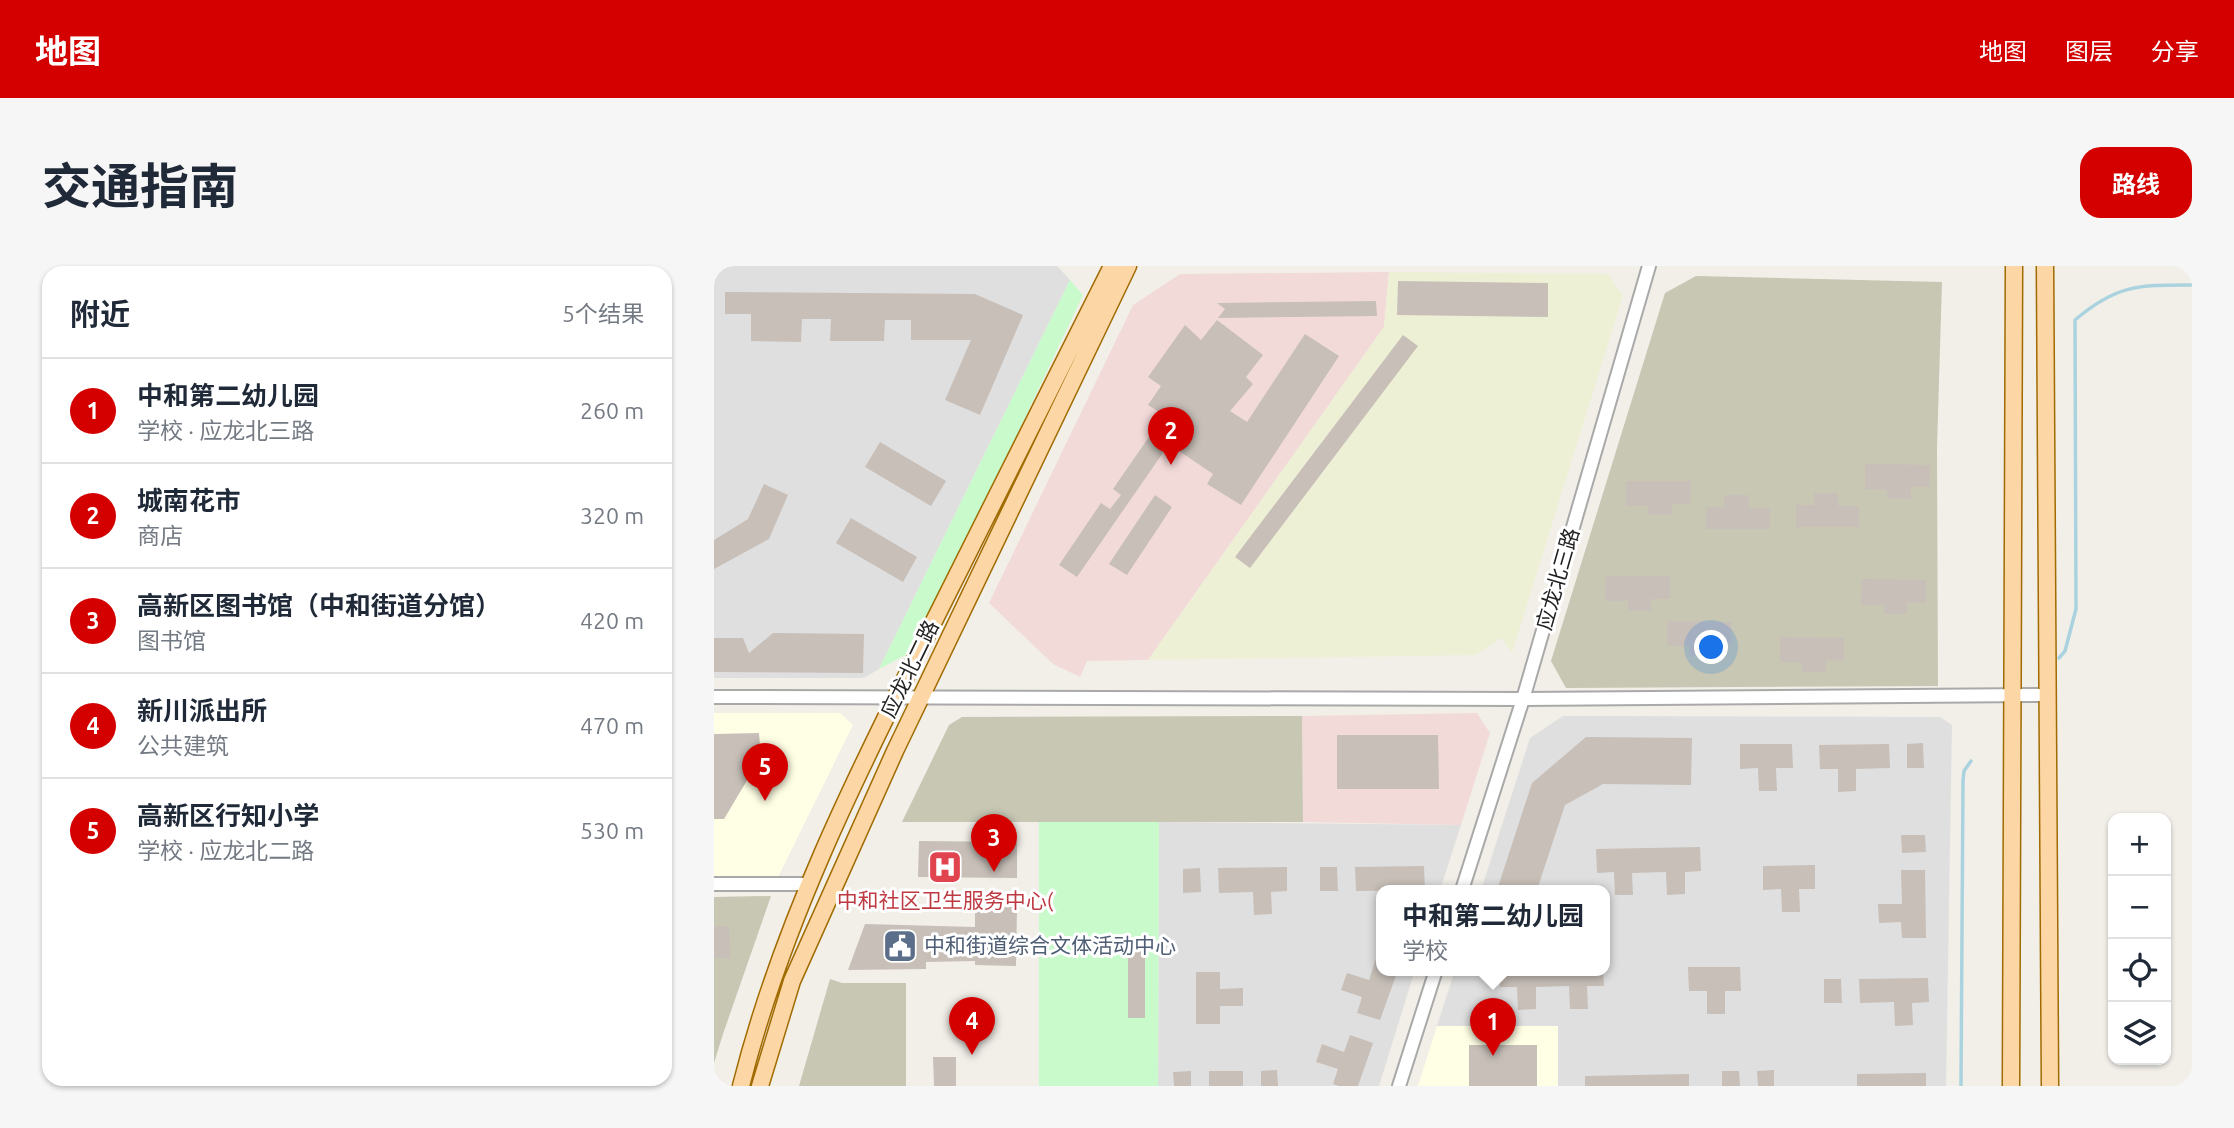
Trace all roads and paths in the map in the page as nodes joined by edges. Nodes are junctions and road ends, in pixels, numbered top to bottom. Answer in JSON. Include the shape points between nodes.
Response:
{"nodes":[{"id":1,"x":1112,"y":266,"type":"edge"},
{"id":2,"x":1128,"y":266,"type":"edge"},
{"id":3,"x":1649,"y":266,"type":"edge"},
{"id":4,"x":2014,"y":266,"type":"edge"},
{"id":5,"x":2045,"y":266,"type":"edge"},
{"id":6,"x":2048,"y":695,"type":"junction"},
{"id":7,"x":2012,"y":696,"type":"junction"},
{"id":8,"x":714,"y":697,"type":"edge"},
{"id":9,"x":896,"y":697,"type":"junction"},
{"id":10,"x":921,"y":697,"type":"junction"},
{"id":11,"x":1523,"y":699,"type":"junction"},
{"id":12,"x":714,"y":884,"type":"edge"},
{"id":13,"x":811,"y":884,"type":"junction"},
{"id":14,"x":1464,"y":885,"type":"edge"},
{"id":15,"x":1434,"y":976,"type":"edge"},
{"id":16,"x":741,"y":1086,"type":"edge"},
{"id":17,"x":760,"y":1086,"type":"edge"},
{"id":18,"x":1399,"y":1086,"type":"edge"},
{"id":19,"x":2011,"y":1086,"type":"edge"},
{"id":20,"x":2050,"y":1086,"type":"edge"}],
"edges":[{"from":1,"to":9,"type":"main road","name":"应龙北二路"},
{"from":2,"to":10,"type":"main road","name":"应龙北二路"},
{"from":3,"to":11,"type":"street","name":"应龙北三路"},
{"from":4,"to":7,"type":"main road"},
{"from":5,"to":6,"type":"main road"},
{"from":6,"to":7,"type":"street"},
{"from":6,"to":20,"type":"main road"},
{"from":7,"to":11,"type":"street"},
{"from":7,"to":19,"type":"main road"},
{"from":8,"to":9,"type":"street"},
{"from":9,"to":10,"type":"street"},
{"from":9,"to":13,"type":"main road","name":"应龙北二路"},
{"from":10,"to":11,"type":"street"},
{"from":10,"to":17,"type":"main road","name":"应龙北二路","via":[[792,981]]},
{"from":11,"to":14,"type":"street","name":"应龙北三路"},
{"from":12,"to":13,"type":"street"},
{"from":13,"to":16,"type":"main road","name":"应龙北二路"},
{"from":15,"to":18,"type":"street"}]}
